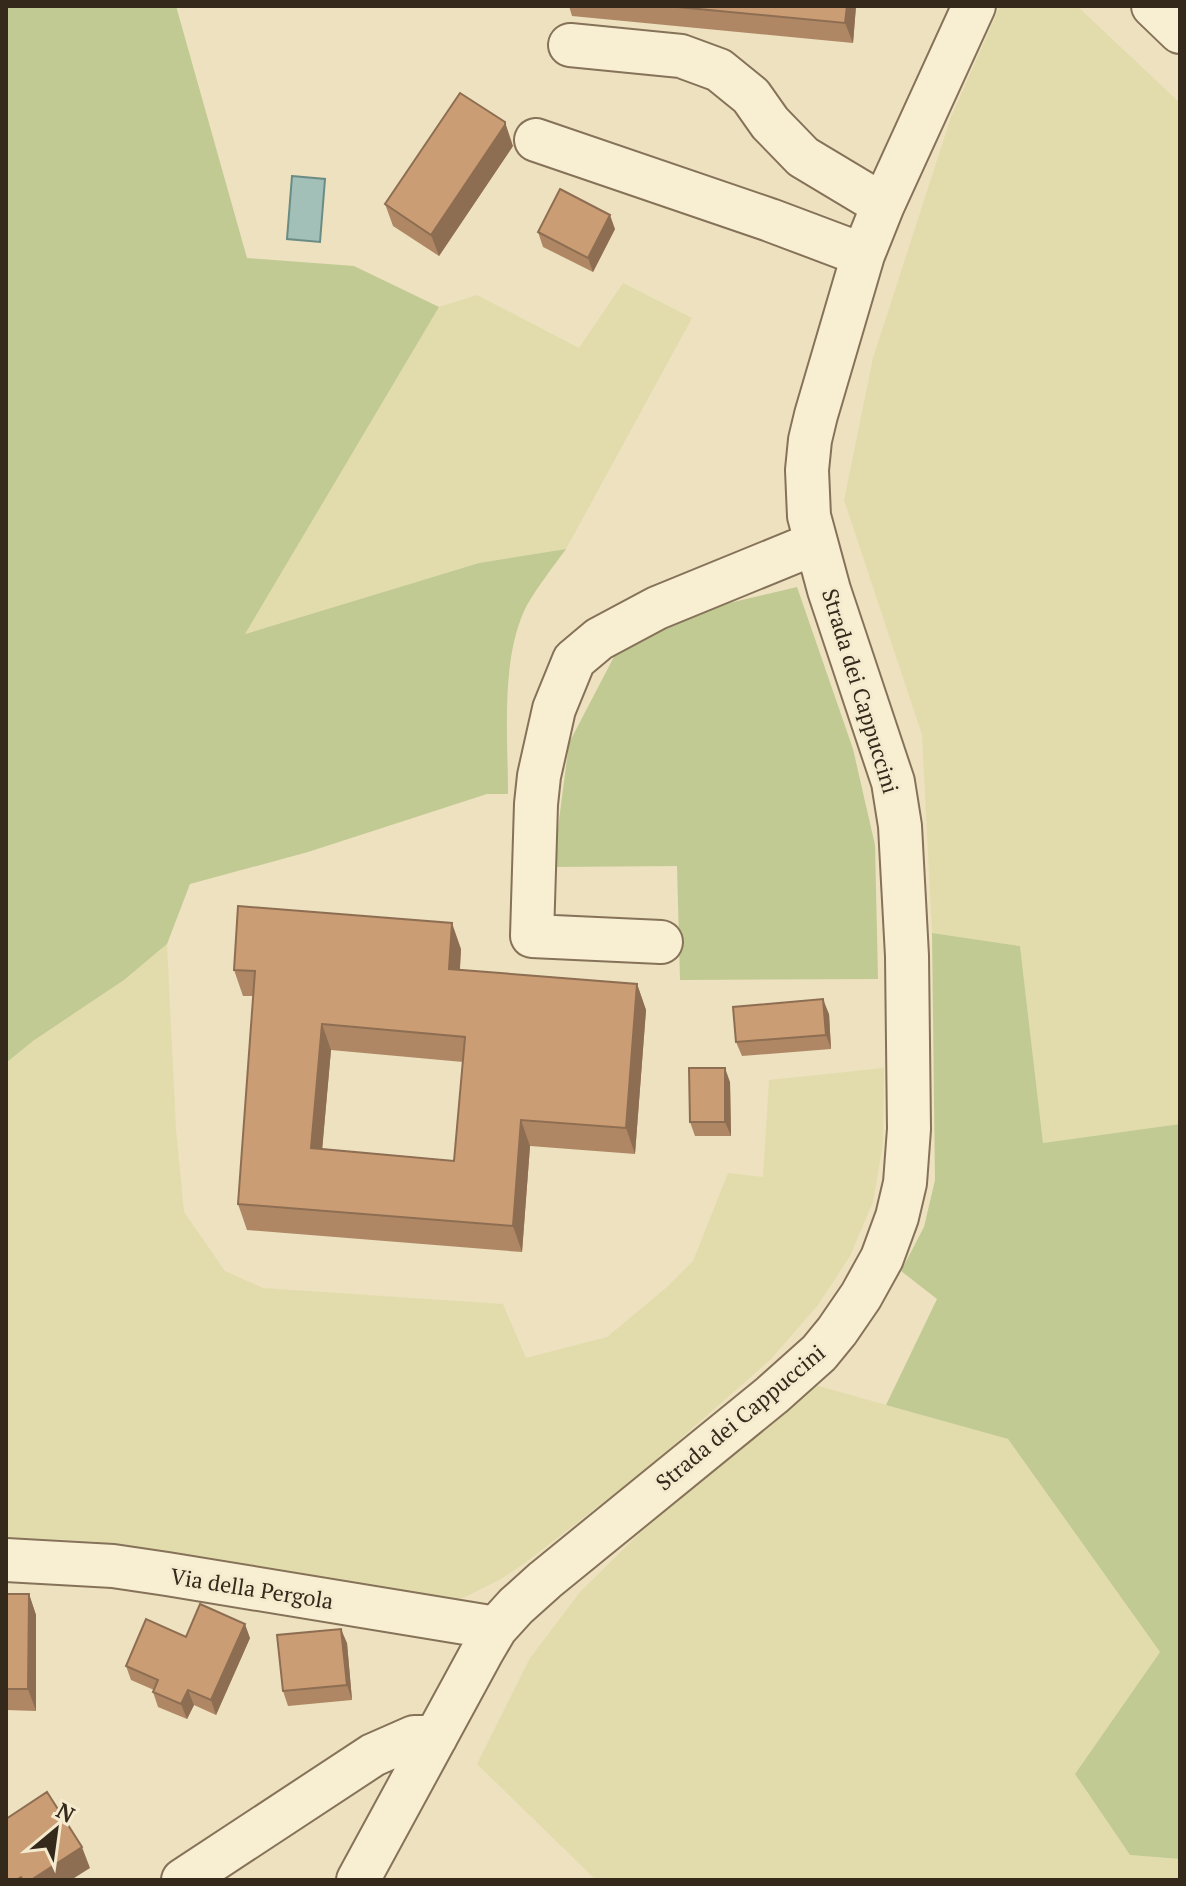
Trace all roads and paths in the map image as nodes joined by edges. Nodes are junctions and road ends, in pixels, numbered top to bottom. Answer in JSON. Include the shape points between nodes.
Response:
{"nodes":[{"id":1,"x":974,"y":6,"type":"edge"},
{"id":2,"x":1153,"y":6,"type":"edge"},
{"id":3,"x":1180,"y":32,"type":"edge"},
{"id":4,"x":570,"y":45,"type":"dead end"},
{"id":5,"x":536,"y":140,"type":"dead end"},
{"id":6,"x":883,"y":205,"type":"junction"},
{"id":7,"x":863,"y":255,"type":"junction"},
{"id":8,"x":816,"y":543,"type":"junction"},
{"id":9,"x":661,"y":942,"type":"dead end"},
{"id":10,"x":6,"y":1560,"type":"edge"},
{"id":11,"x":496,"y":1628,"type":"junction"},
{"id":12,"x":436,"y":1737,"type":"junction"},
{"id":13,"x":183,"y":1880,"type":"edge"},
{"id":14,"x":358,"y":1880,"type":"edge"}],
"edges":[{"from":1,"to":6,"type":"street","name":"Strada dei Cappuccini"},
{"from":2,"to":3,"type":"street"},
{"from":4,"to":6,"type":"street","via":[[681,56],[719,70],[751,96],[803,157]]},
{"from":5,"to":7,"type":"street"},
{"from":6,"to":7,"type":"street","name":"Strada dei Cappuccini"},
{"from":7,"to":8,"type":"street","name":"Strada dei Cappuccini","via":[[810,440],[807,502]]},
{"from":8,"to":9,"type":"street","via":[[615,629],[582,651],[564,682],[539,776],[532,936]]},
{"from":8,"to":11,"type":"street","name":"Strada dei Cappuccini","via":[[893,782],[900,826],[909,1129],[897,1217],[861,1296],[819,1353],[545,1580]]},
{"from":10,"to":11,"type":"street","name":"Via della Pergola","via":[[167,1574]]},
{"from":11,"to":12,"type":"street","name":"Strada dei Cappuccini"},
{"from":12,"to":13,"type":"street","via":[[414,1737],[373,1755]]},
{"from":12,"to":14,"type":"street","name":"Strada dei Cappuccini"}]}
